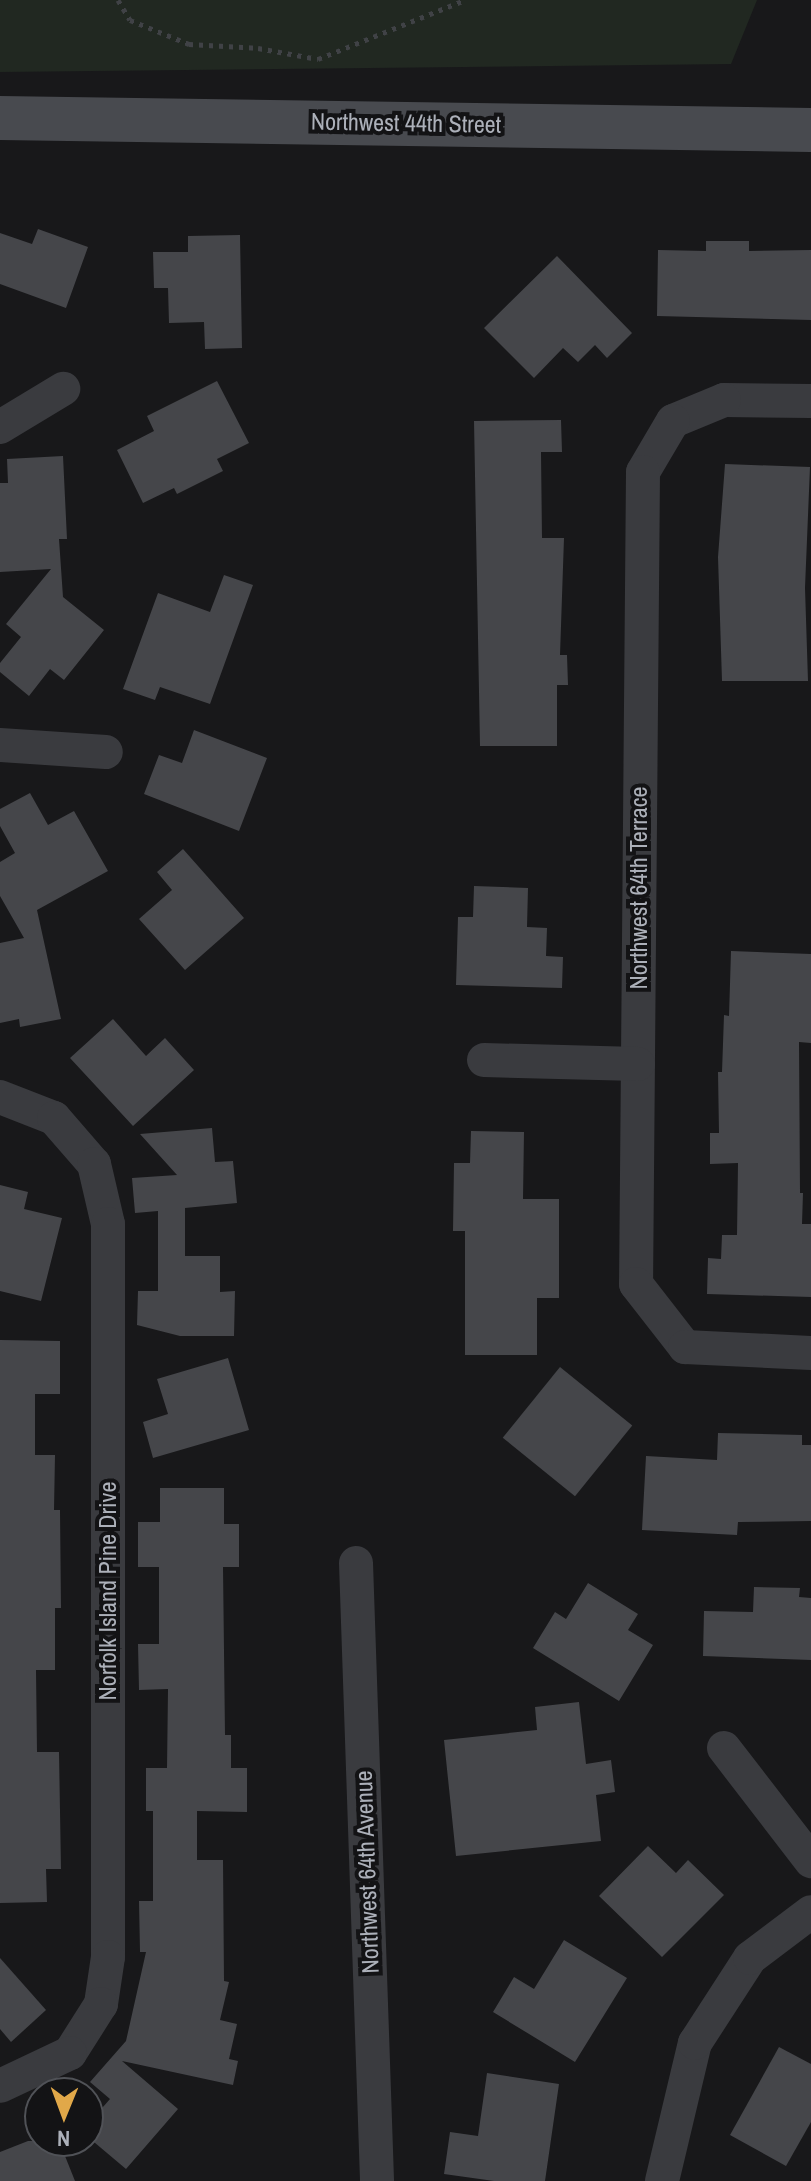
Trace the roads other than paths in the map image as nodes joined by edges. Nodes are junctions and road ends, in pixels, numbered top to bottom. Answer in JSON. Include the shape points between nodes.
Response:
{"nodes":[{"id":1,"x":0,"y":118,"type":"edge"},
{"id":2,"x":811,"y":130,"type":"edge"},
{"id":3,"x":63,"y":389,"type":"dead end"},
{"id":4,"x":811,"y":401,"type":"edge"},
{"id":5,"x":0,"y":427,"type":"edge"},
{"id":6,"x":0,"y":745,"type":"edge"},
{"id":7,"x":106,"y":752,"type":"dead end"},
{"id":8,"x":484,"y":1060,"type":"dead end"},
{"id":9,"x":638,"y":1064,"type":"junction"},
{"id":10,"x":0,"y":1097,"type":"edge"},
{"id":11,"x":811,"y":1353,"type":"edge"},
{"id":12,"x":356,"y":1563,"type":"dead end"},
{"id":13,"x":724,"y":1748,"type":"dead end"},
{"id":14,"x":811,"y":1861,"type":"edge"},
{"id":15,"x":811,"y":1912,"type":"edge"},
{"id":16,"x":0,"y":2086,"type":"edge"},
{"id":17,"x":377,"y":2181,"type":"edge"},
{"id":18,"x":662,"y":2181,"type":"edge"}],
"edges":[{"from":1,"to":2,"type":"street","name":"Northwest 44th Street"},
{"from":3,"to":5,"type":"street"},
{"from":4,"to":9,"type":"street","name":"Northwest 64th Terrace","via":[[724,400],[673,421],[643,472]]},
{"from":6,"to":7,"type":"street"},
{"from":8,"to":9,"type":"street"},
{"from":9,"to":11,"type":"street","name":"Northwest 64th Terrace","via":[[636,1284],[685,1347]]},
{"from":10,"to":16,"type":"street","name":"Norfolk Island Pine Drive","via":[[54,1118],[94,1164],[108,1224],[108,1957],[101,2004],[70,2053]]},
{"from":12,"to":17,"type":"street","name":"Northwest 64th Avenue"},
{"from":13,"to":14,"type":"street"},
{"from":15,"to":18,"type":"street","via":[[750,1958],[695,2043]]}]}
